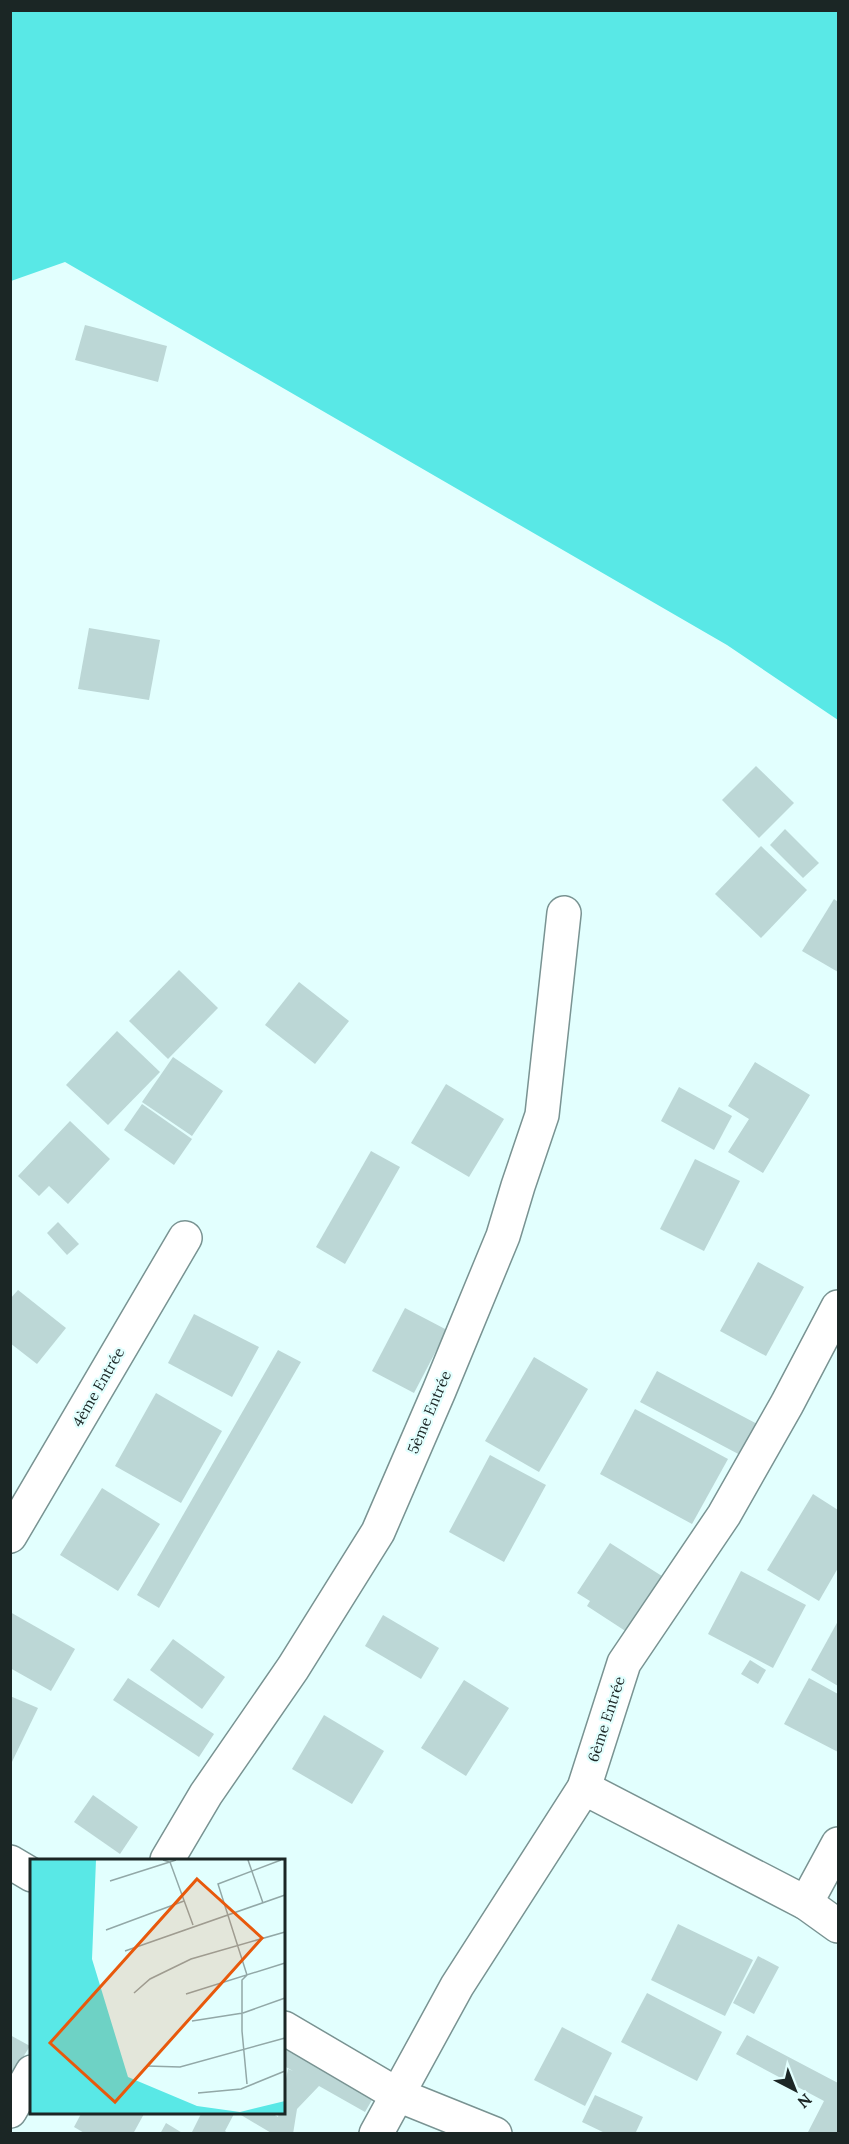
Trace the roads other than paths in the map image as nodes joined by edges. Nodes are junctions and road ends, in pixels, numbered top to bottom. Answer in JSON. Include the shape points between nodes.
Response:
{"nodes":[{"id":1,"x":564,"y":913,"type":"dead end"},
{"id":2,"x":186,"y":1238,"type":"dead end"},
{"id":3,"x":838,"y":1307,"type":"edge"},
{"id":4,"x":10,"y":1536,"type":"edge"},
{"id":5,"x":584,"y":1788,"type":"junction"},
{"id":6,"x":838,"y":1844,"type":"edge"},
{"id":7,"x":168,"y":1859,"type":"edge"},
{"id":8,"x":10,"y":1862,"type":"edge"},
{"id":9,"x":30,"y":1874,"type":"edge"},
{"id":10,"x":806,"y":1903,"type":"junction"},
{"id":11,"x":838,"y":1926,"type":"edge"},
{"id":12,"x":285,"y":2029,"type":"edge"},
{"id":13,"x":30,"y":2075,"type":"edge"},
{"id":14,"x":398,"y":2096,"type":"junction"},
{"id":15,"x":10,"y":2110,"type":"edge"},
{"id":16,"x":376,"y":2133,"type":"edge"},
{"id":17,"x":495,"y":2133,"type":"edge"}],
"edges":[{"from":1,"to":7,"type":"street","name":"5ème Entrée","via":[[542,1115],[503,1236],[453,1358],[378,1532]]},
{"from":2,"to":4,"type":"street","name":"4ème Entrée"},
{"from":3,"to":5,"type":"street","name":"6ème Entrée","via":[[724,1515],[624,1663]]},
{"from":5,"to":10,"type":"street"},
{"from":5,"to":14,"type":"street","name":"6ème Entrée","via":[[457,1986]]},
{"from":6,"to":10,"type":"street"},
{"from":8,"to":9,"type":"street"},
{"from":10,"to":11,"type":"street"},
{"from":12,"to":14,"type":"street"},
{"from":13,"to":15,"type":"street"},
{"from":14,"to":16,"type":"street","name":"6ème Entrée"},
{"from":14,"to":17,"type":"street"}]}
